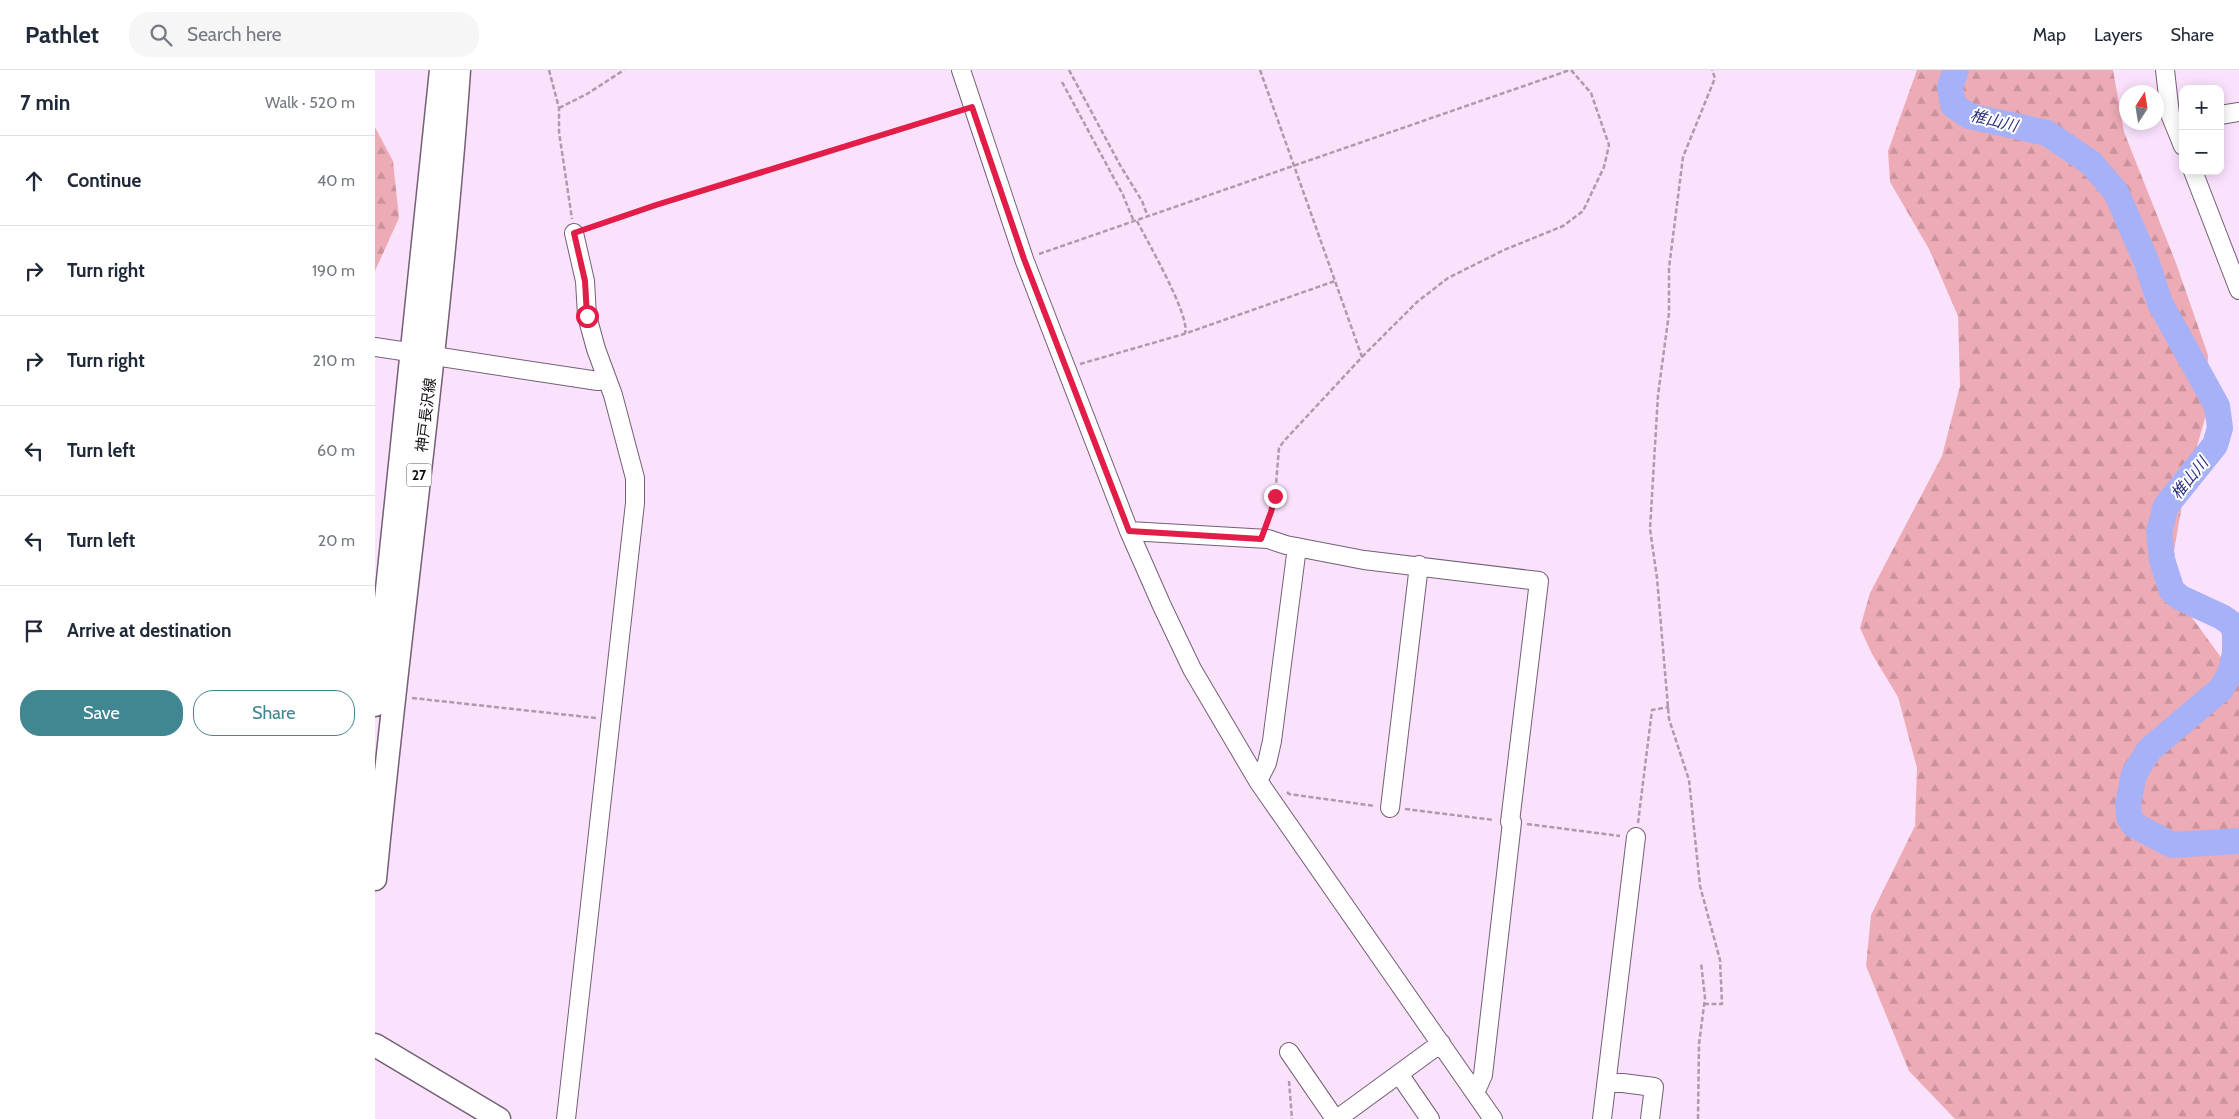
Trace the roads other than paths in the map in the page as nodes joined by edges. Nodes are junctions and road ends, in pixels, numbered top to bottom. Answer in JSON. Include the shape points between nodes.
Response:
{"nodes":[{"id":1,"x":441,"y":70,"type":"edge"},
{"id":2,"x":459,"y":70,"type":"edge"},
{"id":3,"x":961,"y":70,"type":"edge"},
{"id":4,"x":2165,"y":70,"type":"edge"},
{"id":5,"x":2239,"y":112,"type":"edge"},
{"id":6,"x":2224,"y":114,"type":"edge"},
{"id":7,"x":2178,"y":122,"type":"edge"},
{"id":8,"x":2195,"y":175,"type":"edge"},
{"id":9,"x":574,"y":233,"type":"road end"},
{"id":10,"x":2239,"y":290,"type":"edge"},
{"id":11,"x":375,"y":347,"type":"edge"},
{"id":12,"x":411,"y":352,"type":"junction"},
{"id":13,"x":434,"y":355,"type":"junction"},
{"id":14,"x":607,"y":380,"type":"junction"},
{"id":15,"x":1129,"y":531,"type":"junction"},
{"id":16,"x":1297,"y":547,"type":"junction"},
{"id":17,"x":1419,"y":565,"type":"junction"},
{"id":18,"x":380,"y":696,"type":"edge"},
{"id":19,"x":1258,"y":781,"type":"junction"},
{"id":20,"x":1390,"y":808,"type":"dead end"},
{"id":21,"x":1636,"y":838,"type":"road end"},
{"id":22,"x":375,"y":879,"type":"edge"},
{"id":23,"x":1441,"y":1044,"type":"junction"},
{"id":24,"x":375,"y":1045,"type":"edge"},
{"id":25,"x":1289,"y":1052,"type":"dead end"},
{"id":26,"x":1399,"y":1074,"type":"junction"},
{"id":27,"x":1607,"y":1081,"type":"junction"},
{"id":28,"x":1475,"y":1093,"type":"junction"},
{"id":29,"x":499,"y":1119,"type":"edge"},
{"id":30,"x":566,"y":1119,"type":"edge"},
{"id":31,"x":1336,"y":1119,"type":"edge"},
{"id":32,"x":1430,"y":1119,"type":"edge"},
{"id":33,"x":1493,"y":1119,"type":"edge"},
{"id":34,"x":1602,"y":1119,"type":"edge"},
{"id":35,"x":1650,"y":1119,"type":"edge"}],
"edges":[{"from":1,"to":12,"type":"main road","name":"神戸長沢線","number":"27"},
{"from":2,"to":13,"type":"main road","name":"神戸長沢線","number":"27"},
{"from":3,"to":15,"type":"street","via":[[1024,259]]},
{"from":4,"to":7,"type":"street","via":[[2171,114]]},
{"from":5,"to":6,"type":"street"},
{"from":8,"to":10,"type":"street"},
{"from":9,"to":14,"type":"street","via":[[585,281],[587,316]]},
{"from":11,"to":12,"type":"street"},
{"from":12,"to":13,"type":"street"},
{"from":12,"to":18,"type":"main road","name":"神戸長沢線","number":"27"},
{"from":13,"to":14,"type":"street"},
{"from":13,"to":18,"type":"main road","name":"神戸長沢線","number":"27"},
{"from":14,"to":30,"type":"street","via":[[635,478],[635,503]]},
{"from":15,"to":16,"type":"street","via":[[1268,539]]},
{"from":15,"to":19,"type":"street","via":[[1192,669]]},
{"from":16,"to":17,"type":"street","via":[[1364,560]]},
{"from":16,"to":19,"type":"street","via":[[1272,741],[1267,763]]},
{"from":17,"to":20,"type":"street"},
{"from":17,"to":28,"type":"street","via":[[1539,581],[1483,1075]]},
{"from":18,"to":22,"type":"main road","name":"神戸長沢線","number":"27"},
{"from":19,"to":23,"type":"street"},
{"from":21,"to":27,"type":"street"},
{"from":23,"to":26,"type":"street"},
{"from":23,"to":28,"type":"street"},
{"from":24,"to":29,"type":"main road"},
{"from":25,"to":31,"type":"street"},
{"from":26,"to":31,"type":"street"},
{"from":26,"to":32,"type":"street"},
{"from":27,"to":34,"type":"street"},
{"from":27,"to":35,"type":"street","via":[[1654,1087]]},
{"from":28,"to":33,"type":"street"}]}
